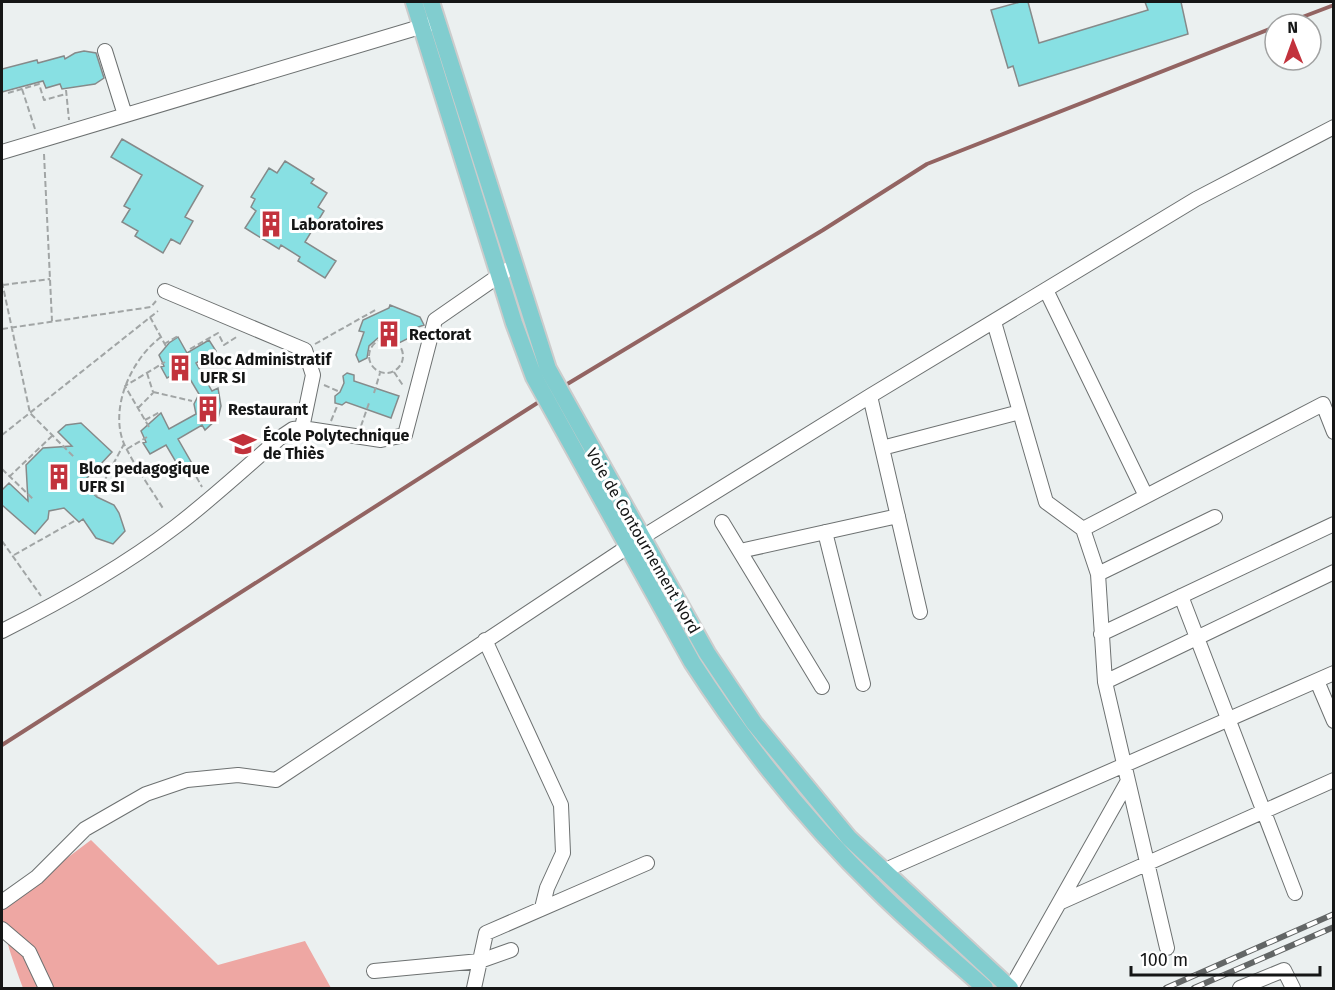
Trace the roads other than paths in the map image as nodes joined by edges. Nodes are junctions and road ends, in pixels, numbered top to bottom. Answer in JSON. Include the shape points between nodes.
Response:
{"nodes":[{"id":1,"x":414,"y":2,"type":"edge"},
{"id":2,"x":431,"y":2,"type":"edge"},
{"id":3,"x":430,"y":24,"type":"junction"},
{"id":4,"x":105,"y":51,"type":"dead end"},
{"id":5,"x":124,"y":115,"type":"junction"},
{"id":6,"x":1334,"y":127,"type":"edge"},
{"id":7,"x":2,"y":152,"type":"edge"},
{"id":8,"x":507,"y":270,"type":"junction"},
{"id":9,"x":1046,"y":290,"type":"junction"},
{"id":10,"x":165,"y":291,"type":"road end"},
{"id":11,"x":994,"y":322,"type":"junction"},
{"id":12,"x":870,"y":396,"type":"junction"},
{"id":13,"x":1020,"y":412,"type":"junction"},
{"id":14,"x":302,"y":428,"type":"junction"},
{"id":15,"x":1334,"y":432,"type":"edge"},
{"id":16,"x":882,"y":448,"type":"junction"},
{"id":17,"x":1146,"y":496,"type":"junction"},
{"id":18,"x":898,"y":516,"type":"junction"},
{"id":19,"x":1215,"y":517,"type":"dead end"},
{"id":20,"x":722,"y":522,"type":"dead end"},
{"id":21,"x":1334,"y":524,"type":"edge"},
{"id":22,"x":1083,"y":529,"type":"junction"},
{"id":23,"x":825,"y":532,"type":"junction"},
{"id":24,"x":635,"y":543,"type":"junction"},
{"id":25,"x":740,"y":551,"type":"junction"},
{"id":26,"x":1334,"y":572,"type":"edge"},
{"id":27,"x":1098,"y":573,"type":"junction"},
{"id":28,"x":1181,"y":596,"type":"junction"},
{"id":29,"x":920,"y":612,"type":"dead end"},
{"id":30,"x":2,"y":631,"type":"edge"},
{"id":31,"x":1101,"y":634,"type":"junction"},
{"id":32,"x":1197,"y":638,"type":"junction"},
{"id":33,"x":484,"y":640,"type":"junction"},
{"id":34,"x":1334,"y":674,"type":"edge"},
{"id":35,"x":1317,"y":681,"type":"junction"},
{"id":36,"x":1104,"y":682,"type":"junction"},
{"id":37,"x":863,"y":684,"type":"dead end"},
{"id":38,"x":822,"y":687,"type":"dead end"},
{"id":39,"x":1228,"y":720,"type":"junction"},
{"id":40,"x":1334,"y":721,"type":"edge"},
{"id":41,"x":1124,"y":765,"type":"junction"},
{"id":42,"x":1334,"y":780,"type":"edge"},
{"id":43,"x":1128,"y":781,"type":"junction"},
{"id":44,"x":1263,"y":812,"type":"junction"},
{"id":45,"x":646,"y":863,"type":"dead end"},
{"id":46,"x":1147,"y":864,"type":"junction"},
{"id":47,"x":883,"y":871,"type":"junction"},
{"id":48,"x":1294,"y":893,"type":"dead end"},
{"id":49,"x":2,"y":902,"type":"edge"},
{"id":50,"x":1061,"y":902,"type":"junction"},
{"id":51,"x":542,"y":908,"type":"junction"},
{"id":52,"x":2,"y":929,"type":"edge"},
{"id":53,"x":1167,"y":948,"type":"dead end"},
{"id":54,"x":511,"y":950,"type":"dead end"},
{"id":55,"x":480,"y":960,"type":"junction"},
{"id":56,"x":374,"y":971,"type":"dead end"},
{"id":57,"x":46,"y":988,"type":"edge"},
{"id":58,"x":474,"y":988,"type":"edge"},
{"id":59,"x":985,"y":988,"type":"edge"},
{"id":60,"x":1010,"y":988,"type":"edge"},
{"id":61,"x":1240,"y":988,"type":"edge"},
{"id":62,"x":1293,"y":988,"type":"edge"}],
"edges":[{"from":1,"to":3,"type":"main road","name":"Voie de Contournement Nord"},
{"from":2,"to":3,"type":"main road","name":"Voie de Contournement Nord"},
{"from":3,"to":5,"type":"street"},
{"from":3,"to":8,"type":"main road","name":"Voie de Contournement Nord"},
{"from":4,"to":5,"type":"street"},
{"from":5,"to":7,"type":"street"},
{"from":6,"to":9,"type":"street","via":[[1197,199]]},
{"from":8,"to":14,"type":"street","via":[[435,320],[405,435],[381,440]]},
{"from":8,"to":24,"type":"main road","name":"Voie de Contournement Nord","via":[[541,373]]},
{"from":9,"to":11,"type":"street"},
{"from":9,"to":17,"type":"street"},
{"from":10,"to":14,"type":"street","via":[[305,350],[312,365],[312,381]]},
{"from":11,"to":12,"type":"street"},
{"from":11,"to":13,"type":"street"},
{"from":12,"to":16,"type":"street"},
{"from":12,"to":24,"type":"street"},
{"from":13,"to":16,"type":"street"},
{"from":13,"to":22,"type":"street","via":[[1046,502]]},
{"from":14,"to":30,"type":"street","via":[[280,437],[177,526],[119,567]]},
{"from":15,"to":17,"type":"street","via":[[1323,404]]},
{"from":16,"to":18,"type":"street"},
{"from":17,"to":22,"type":"street"},
{"from":18,"to":23,"type":"street"},
{"from":18,"to":29,"type":"street"},
{"from":19,"to":27,"type":"street"},
{"from":20,"to":25,"type":"street"},
{"from":21,"to":28,"type":"street"},
{"from":22,"to":27,"type":"street"},
{"from":23,"to":25,"type":"street"},
{"from":23,"to":37,"type":"street"},
{"from":24,"to":33,"type":"street"},
{"from":24,"to":47,"type":"main road","name":"Voie de Contournement Nord","via":[[754,723],[842,830]]},
{"from":24,"to":59,"type":"main road","name":"Voie de Contournement Nord","via":[[692,663],[786,790],[876,890]]},
{"from":25,"to":38,"type":"street"},
{"from":26,"to":32,"type":"street"},
{"from":27,"to":31,"type":"street"},
{"from":28,"to":31,"type":"street"},
{"from":28,"to":32,"type":"street"},
{"from":31,"to":36,"type":"street"},
{"from":32,"to":36,"type":"street"},
{"from":32,"to":39,"type":"street"},
{"from":33,"to":49,"type":"street","via":[[276,780],[238,775],[187,780],[146,794],[85,829],[37,877]]},
{"from":33,"to":51,"type":"street","via":[[561,804],[563,853]]},
{"from":34,"to":35,"type":"street"},
{"from":35,"to":39,"type":"street"},
{"from":35,"to":40,"type":"street"},
{"from":36,"to":41,"type":"street"},
{"from":39,"to":41,"type":"street"},
{"from":39,"to":44,"type":"street"},
{"from":41,"to":43,"type":"street"},
{"from":41,"to":47,"type":"street"},
{"from":42,"to":44,"type":"street"},
{"from":43,"to":46,"type":"street"},
{"from":43,"to":50,"type":"street"},
{"from":44,"to":46,"type":"street"},
{"from":44,"to":48,"type":"street"},
{"from":45,"to":51,"type":"street"},
{"from":46,"to":50,"type":"street"},
{"from":46,"to":53,"type":"street"},
{"from":47,"to":60,"type":"main road","name":"Voie de Contournement Nord"},
{"from":50,"to":60,"type":"street"},
{"from":51,"to":55,"type":"street","via":[[486,933]]},
{"from":52,"to":57,"type":"street","via":[[29,952]]},
{"from":54,"to":55,"type":"street"},
{"from":55,"to":56,"type":"street"},
{"from":55,"to":58,"type":"street"},
{"from":61,"to":62,"type":"street","via":[[1284,970]]}]}
